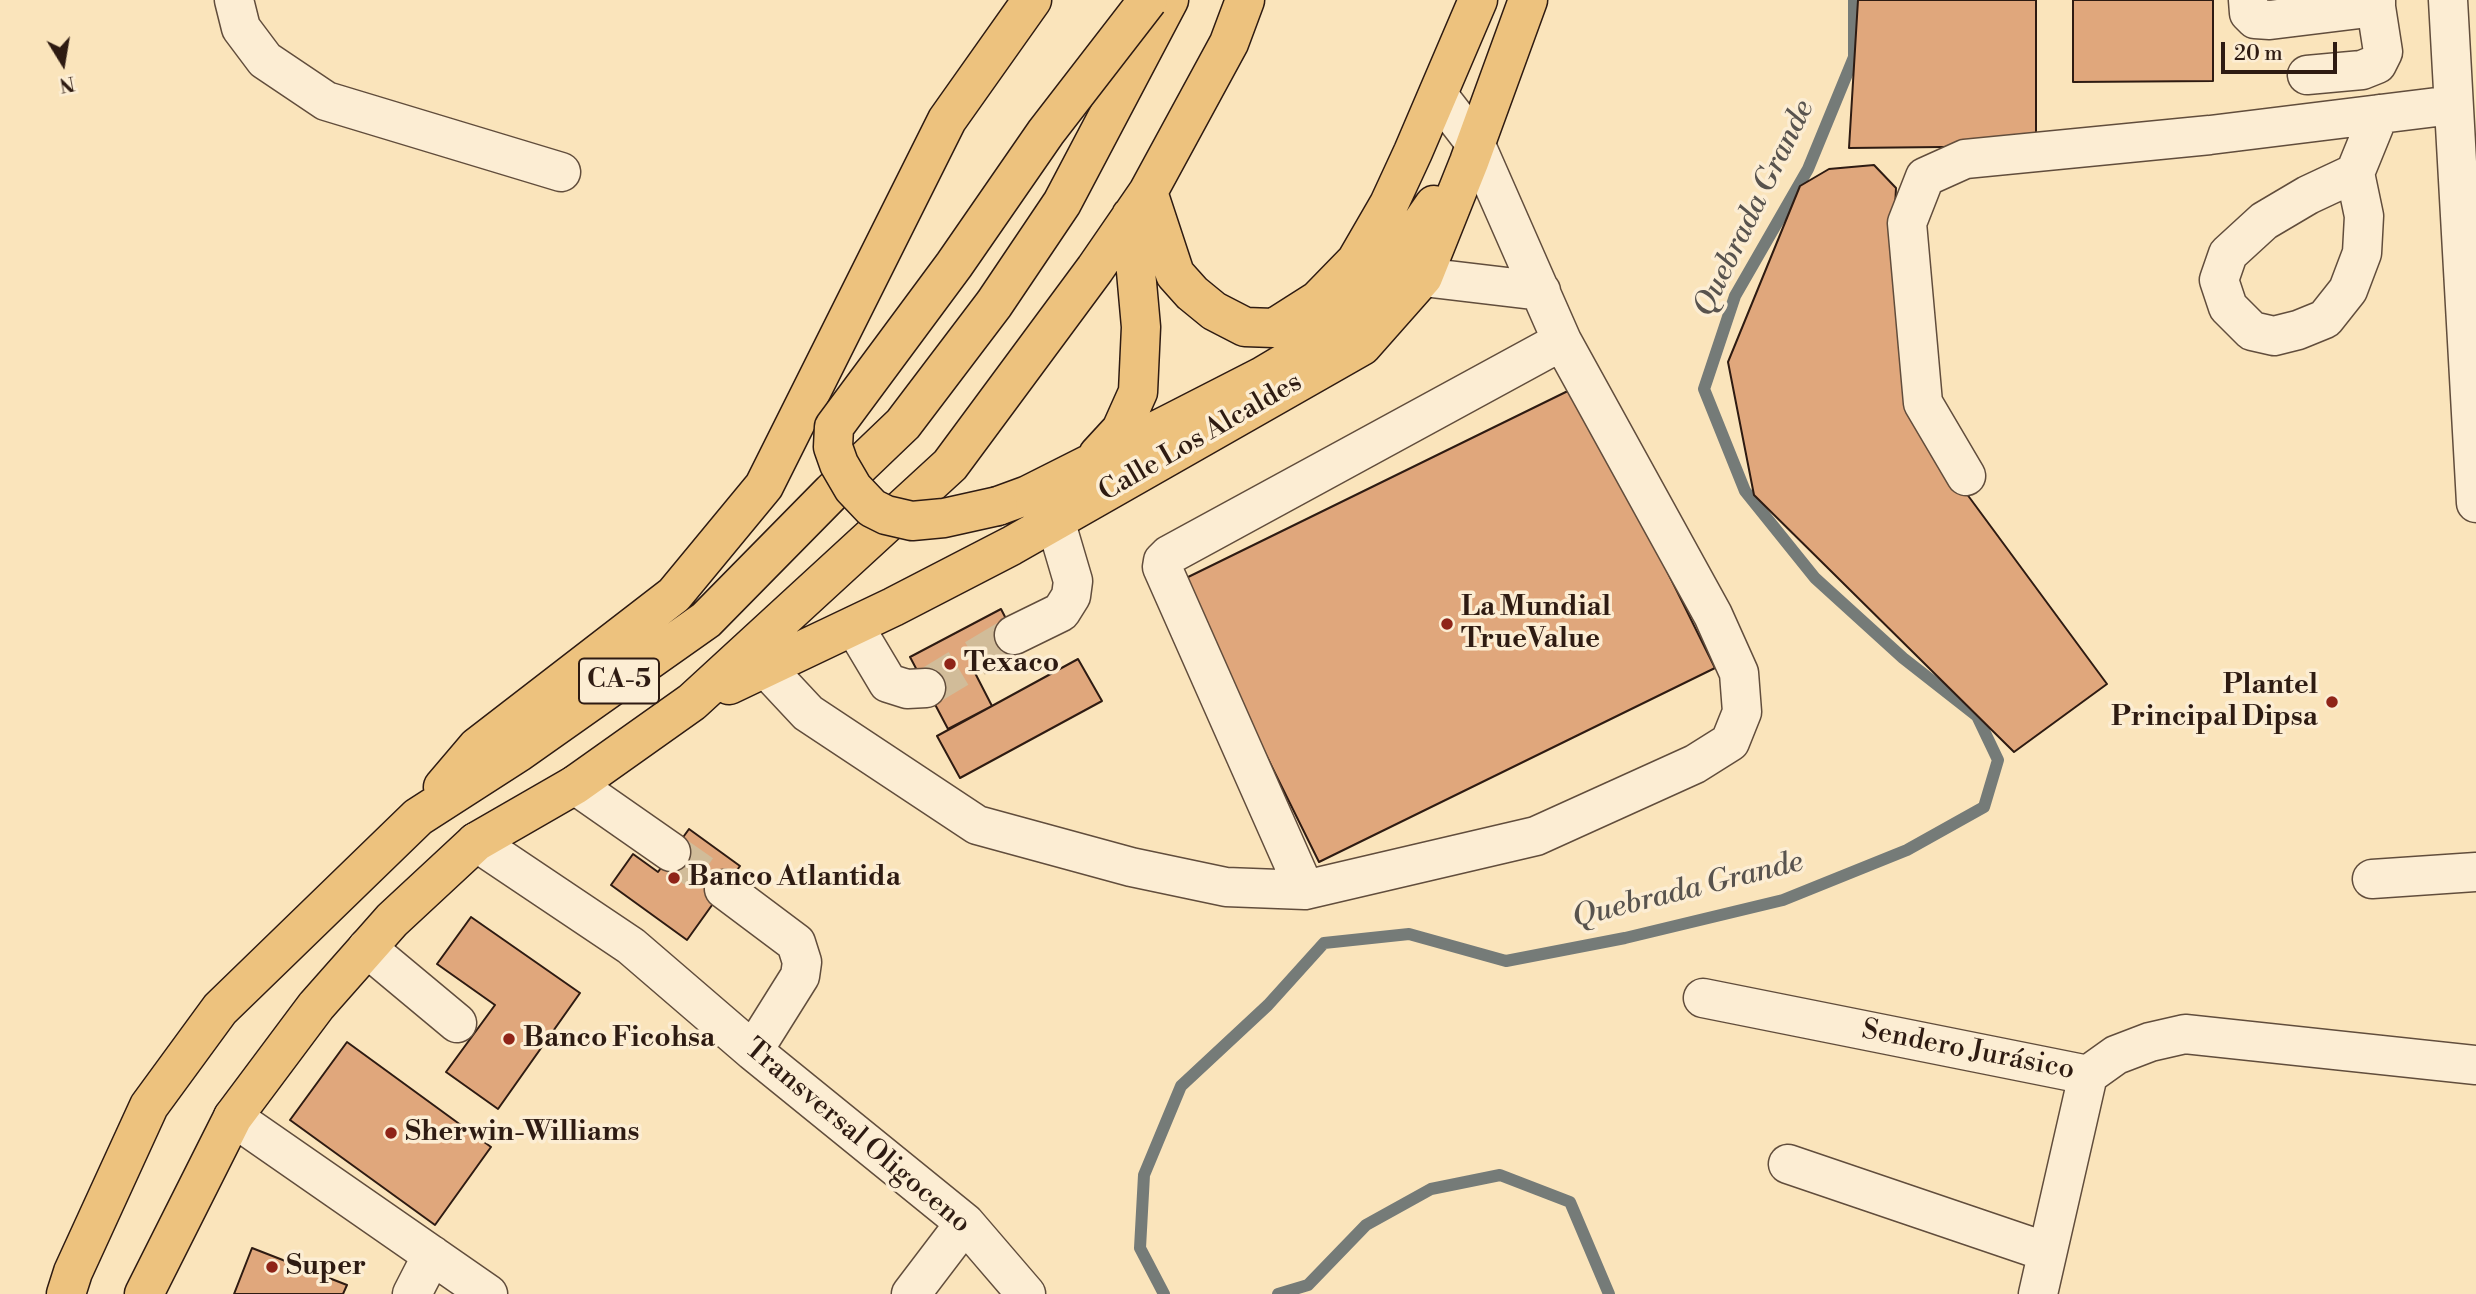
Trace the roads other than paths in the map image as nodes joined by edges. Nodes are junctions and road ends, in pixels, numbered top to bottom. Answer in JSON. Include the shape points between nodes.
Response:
{"nodes":[{"id":1,"x":234,"y":0,"type":"edge"},
{"id":2,"x":1032,"y":0,"type":"edge"},
{"id":3,"x":1148,"y":0,"type":"edge"},
{"id":4,"x":1169,"y":0,"type":"edge"},
{"id":5,"x":1245,"y":0,"type":"edge"},
{"id":6,"x":1478,"y":0,"type":"edge"},
{"id":7,"x":1528,"y":0,"type":"edge"},
{"id":8,"x":2248,"y":0,"type":"edge"},
{"id":9,"x":2448,"y":0,"type":"edge"},
{"id":10,"x":2376,"y":4,"type":"edge"},
{"id":11,"x":2307,"y":75,"type":"dead end"},
{"id":12,"x":1438,"y":95,"type":"junction"},
{"id":13,"x":2453,"y":105,"type":"junction"},
{"id":14,"x":2379,"y":114,"type":"junction"},
{"id":15,"x":1472,"y":152,"type":"junction"},
{"id":16,"x":561,"y":172,"type":"dead end"},
{"id":17,"x":2355,"y":173,"type":"dead end"},
{"id":18,"x":1140,"y":204,"type":"junction"},
{"id":19,"x":1423,"y":277,"type":"junction"},
{"id":20,"x":1541,"y":291,"type":"junction"},
{"id":21,"x":1562,"y":341,"type":"junction"},
{"id":22,"x":1090,"y":464,"type":"junction"},
{"id":23,"x":1966,"y":475,"type":"dead end"},
{"id":24,"x":2476,"y":503,"type":"edge"},
{"id":25,"x":1055,"y":520,"type":"junction"},
{"id":26,"x":854,"y":626,"type":"junction"},
{"id":27,"x":1014,"y":635,"type":"tunnel mouth"},
{"id":28,"x":765,"y":667,"type":"junction"},
{"id":29,"x":926,"y":688,"type":"tunnel mouth"},
{"id":30,"x":692,"y":702,"type":"junction"},
{"id":31,"x":575,"y":785,"type":"junction"},
{"id":32,"x":418,"y":817,"type":"junction"},
{"id":33,"x":476,"y":842,"type":"junction"},
{"id":34,"x":671,"y":852,"type":"tunnel mouth"},
{"id":35,"x":2476,"y":872,"type":"edge"},
{"id":36,"x":2372,"y":879,"type":"dead end"},
{"id":37,"x":724,"y":889,"type":"tunnel mouth"},
{"id":38,"x":1305,"y":890,"type":"junction"},
{"id":39,"x":367,"y":948,"type":"junction"},
{"id":40,"x":1703,"y":998,"type":"dead end"},
{"id":41,"x":457,"y":1023,"type":"dead end"},
{"id":42,"x":753,"y":1051,"type":"junction"},
{"id":43,"x":2476,"y":1066,"type":"edge"},
{"id":44,"x":2088,"y":1075,"type":"junction"},
{"id":45,"x":233,"y":1117,"type":"junction"},
{"id":46,"x":1788,"y":1164,"type":"dead end"},
{"id":47,"x":965,"y":1223,"type":"junction"},
{"id":48,"x":2047,"y":1252,"type":"junction"},
{"id":49,"x":432,"y":1255,"type":"junction"},
{"id":50,"x":148,"y":1293,"type":"edge"},
{"id":51,"x":66,"y":1294,"type":"edge"},
{"id":52,"x":412,"y":1294,"type":"edge"},
{"id":53,"x":488,"y":1294,"type":"edge"},
{"id":54,"x":911,"y":1294,"type":"edge"},
{"id":55,"x":1026,"y":1294,"type":"edge"},
{"id":56,"x":2038,"y":1294,"type":"edge"}],
"edges":[{"from":1,"to":16,"type":"street","via":[[241,28],[265,60],[326,101]]},
{"from":2,"to":32,"type":"main road","via":[[947,120],[764,486],[674,595],[477,747]]},
{"from":3,"to":22,"type":"main road","bridge":true,"via":[[1046,132],[834,427],[833,447],[848,480],[872,508],[912,521],[998,506]]},
{"from":4,"to":32,"type":"main road","number":"CA-5","via":[[1062,203],[903,424],[706,620]]},
{"from":5,"to":18,"type":"main road","number":"CA-5","via":[[1229,43]]},
{"from":6,"to":12,"type":"main road"},
{"from":7,"to":15,"type":"main road","name":"Calle Los Alcaldes"},
{"from":8,"to":10,"type":"street","via":[[2249,13],[2255,19],[2270,20]]},
{"from":9,"to":13,"type":"street"},
{"from":10,"to":11,"type":"street","via":[[2383,52],[2377,64],[2362,70]]},
{"from":12,"to":15,"type":"street"},
{"from":12,"to":18,"type":"main road","via":[[1389,204],[1356,261],[1318,300],[1274,328],[1245,327],[1192,293],[1175,274]]},
{"from":13,"to":14,"type":"street"},
{"from":13,"to":24,"type":"street"},
{"from":14,"to":17,"type":"street"},
{"from":14,"to":23,"type":"street","via":[[1965,159],[1926,177],[1907,223],[1923,403]]},
{"from":15,"to":19,"type":"main road","name":"Calle Los Alcaldes"},
{"from":15,"to":20,"type":"street"},
{"from":15,"to":22,"type":"main road","via":[[1380,283],[1298,355]]},
{"from":18,"to":22,"type":"main road","via":[[1138,392],[1121,430]]},
{"from":18,"to":30,"type":"main road","number":"CA-5","via":[[950,466]]},
{"from":19,"to":20,"type":"street"},
{"from":19,"to":25,"type":"main road","name":"Calle Los Alcaldes","via":[[1362,346]]},
{"from":20,"to":21,"type":"street"},
{"from":21,"to":38,"type":"street","via":[[1163,561]]},
{"from":21,"to":38,"type":"street","via":[[1713,615],[1739,673],[1742,712],[1730,742],[1695,764],[1536,836]]},
{"from":25,"to":26,"type":"main road","name":"Calle Los Alcaldes"},
{"from":25,"to":27,"type":"street","via":[[1073,582],[1071,596],[1061,612]]},
{"from":26,"to":28,"type":"main road","name":"Calle Los Alcaldes"},
{"from":26,"to":29,"type":"street","via":[[888,683]]},
{"from":28,"to":30,"type":"main road","name":"Calle Los Alcaldes"},
{"from":28,"to":38,"type":"street","via":[[808,713],[977,825],[1131,867],[1226,887]]},
{"from":30,"to":31,"type":"main road","number":"CA-5"},
{"from":31,"to":33,"type":"main road","number":"CA-5"},
{"from":31,"to":34,"type":"street"},
{"from":32,"to":51,"type":"main road","number":"CA-5","via":[[220,1009],[149,1106]]},
{"from":33,"to":39,"type":"main road","number":"CA-5"},
{"from":33,"to":42,"type":"street","name":"Transversal Oligoceno","via":[[631,946]]},
{"from":35,"to":36,"type":"street"},
{"from":37,"to":42,"type":"street","via":[[796,943],[802,962],[800,976]]},
{"from":39,"to":41,"type":"street"},
{"from":39,"to":45,"type":"main road","number":"CA-5","via":[[316,1006]]},
{"from":40,"to":44,"type":"street","name":"Sendero Jurásico"},
{"from":42,"to":47,"type":"street","name":"Transversal Oligoceno"},
{"from":43,"to":44,"type":"street","name":"Sendero Jurásico","via":[[2185,1034],[2116,1055]]},
{"from":44,"to":48,"type":"street"},
{"from":45,"to":49,"type":"street"},
{"from":45,"to":50,"type":"main road","number":"CA-5"},
{"from":46,"to":48,"type":"street"},
{"from":47,"to":54,"type":"street"},
{"from":47,"to":55,"type":"street","name":"Transversal Oligoceno"},
{"from":48,"to":56,"type":"street"},
{"from":49,"to":52,"type":"street"},
{"from":49,"to":53,"type":"street"}]}
